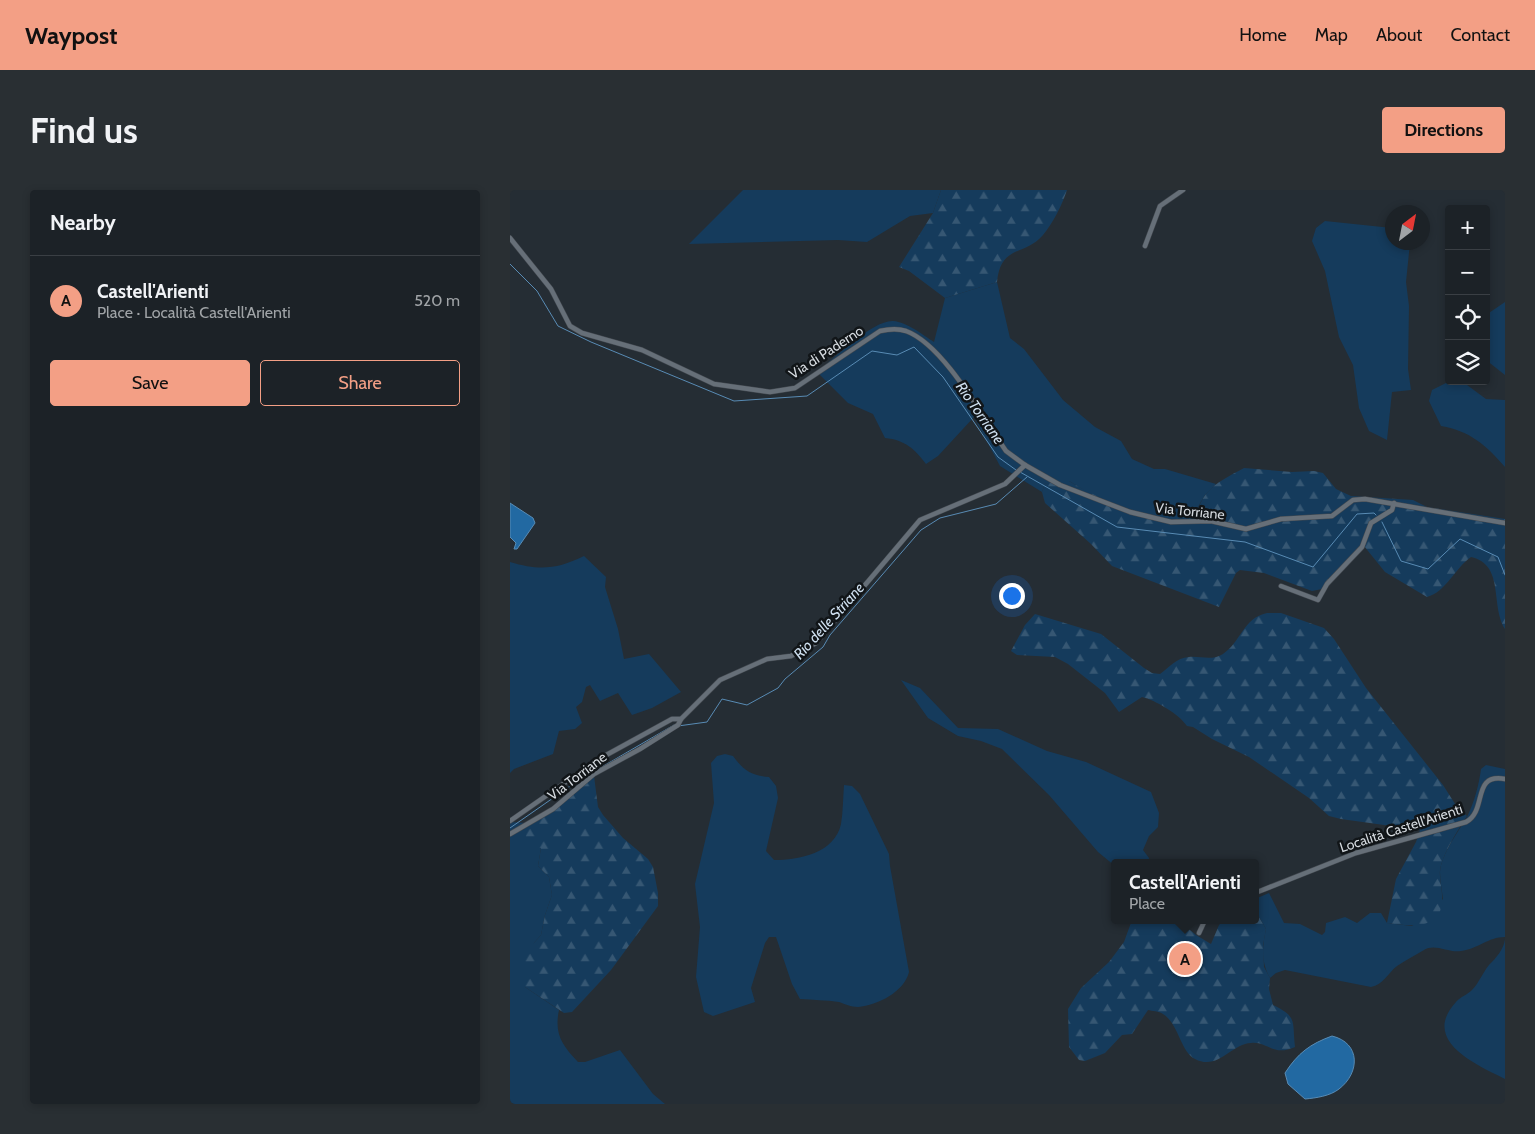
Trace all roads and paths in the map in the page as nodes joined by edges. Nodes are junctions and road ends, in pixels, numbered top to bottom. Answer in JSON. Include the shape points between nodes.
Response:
{"nodes":[{"id":1,"x":1182,"y":190,"type":"edge"},
{"id":2,"x":510,"y":238,"type":"edge"},
{"id":3,"x":1145,"y":246,"type":"dead end"},
{"id":4,"x":1006,"y":451,"type":"joint"},
{"id":5,"x":1023,"y":467,"type":"junction"},
{"id":6,"x":1394,"y":503,"type":"junction"},
{"id":7,"x":1505,"y":523,"type":"edge"},
{"id":8,"x":1281,"y":586,"type":"dead end"},
{"id":9,"x":681,"y":719,"type":"junction"},
{"id":10,"x":1505,"y":780,"type":"edge"},
{"id":11,"x":510,"y":821,"type":"edge"},
{"id":12,"x":510,"y":834,"type":"edge"},
{"id":13,"x":1259,"y":891,"type":"edge"},
{"id":14,"x":1203,"y":924,"type":"edge"},
{"id":15,"x":1199,"y":934,"type":"dead end"}],
"edges":[{"from":1,"to":3,"type":"street","via":[[1160,206]]},
{"from":2,"to":4,"type":"street","name":"Via di Paderno","via":[[551,289],[570,326],[582,333],[642,350],[714,384],[770,392],[788,390],[811,379],[880,331],[893,328],[908,332],[937,354],[957,378]]},
{"from":4,"to":5,"type":"street","name":"Via Torriane"},
{"from":5,"to":6,"type":"street","name":"Via Torriane","via":[[1121,509],[1170,522],[1211,521],[1246,529],[1281,519],[1332,516],[1359,498]]},
{"from":5,"to":9,"type":"street","name":"Via Torriane","via":[[1004,484],[920,520],[816,643],[792,656],[767,659],[720,680]]},
{"from":6,"to":7,"type":"street","name":"Via Torriane"},
{"from":6,"to":8,"type":"street","via":[[1392,510],[1370,525],[1362,547],[1327,584],[1318,600]]},
{"from":9,"to":11,"type":"street","name":"Via Torriane","via":[[672,719],[599,759]]},
{"from":9,"to":12,"type":"street","name":"Via Torriane","via":[[676,726],[640,749],[594,774],[553,809]]},
{"from":10,"to":13,"type":"street","name":"Località Castell'Arienti","via":[[1486,782],[1476,813],[1466,822],[1356,853]]},
{"from":14,"to":15,"type":"street"}]}
